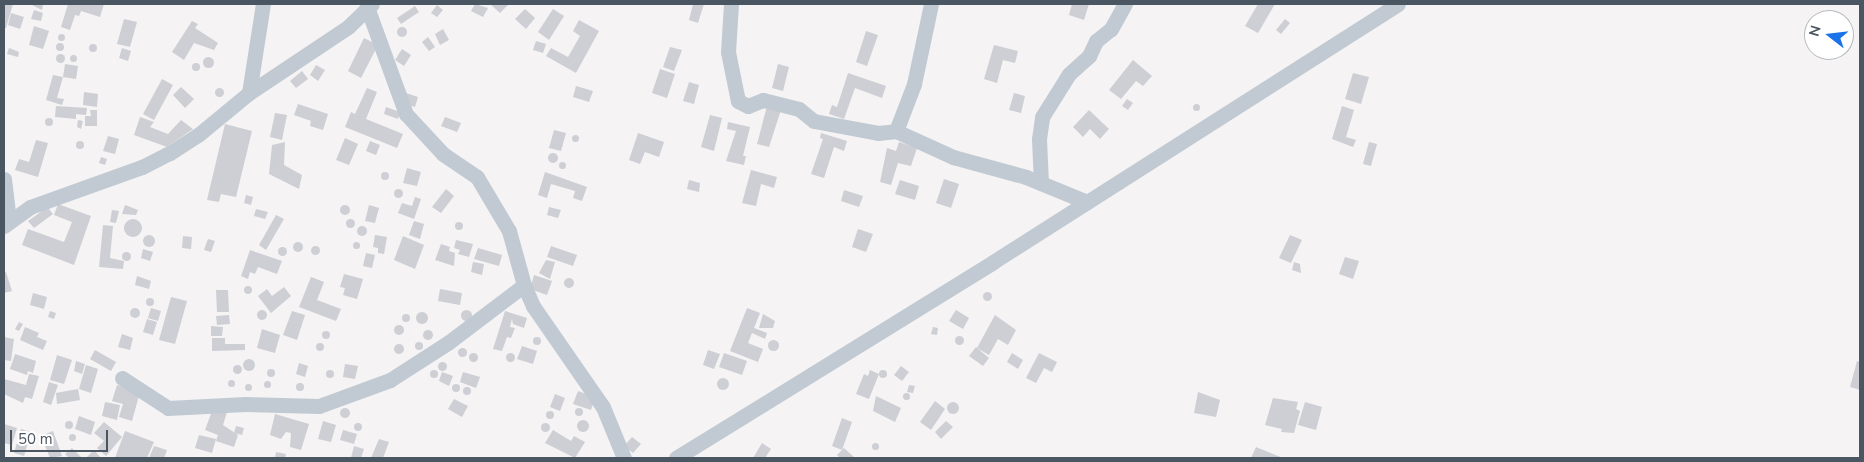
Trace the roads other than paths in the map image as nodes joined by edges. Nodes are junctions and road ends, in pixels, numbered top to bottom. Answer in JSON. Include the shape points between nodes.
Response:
{"nodes":[{"id":1,"x":263,"y":4,"type":"edge"},
{"id":2,"x":732,"y":4,"type":"edge"},
{"id":3,"x":931,"y":4,"type":"edge"},
{"id":4,"x":1125,"y":4,"type":"edge"},
{"id":5,"x":1398,"y":4,"type":"edge"},
{"id":6,"x":369,"y":5,"type":"edge"},
{"id":7,"x":249,"y":93,"type":"junction"},
{"id":8,"x":896,"y":131,"type":"junction"},
{"id":9,"x":4,"y":179,"type":"edge"},
{"id":10,"x":1041,"y":183,"type":"junction"},
{"id":11,"x":1087,"y":202,"type":"junction"},
{"id":12,"x":7,"y":223,"type":"edge"},
{"id":13,"x":524,"y":285,"type":"junction"},
{"id":14,"x":122,"y":378,"type":"dead end"},
{"id":15,"x":624,"y":458,"type":"edge"},
{"id":16,"x":676,"y":458,"type":"edge"}],
"edges":[{"from":1,"to":7,"type":"street"},
{"from":2,"to":8,"type":"street","via":[[728,52],[738,101],[748,106],[763,100],[798,109],[814,121],[832,125],[878,133]]},
{"from":3,"to":8,"type":"street","via":[[914,84]]},
{"from":4,"to":10,"type":"street","via":[[1111,29],[1096,41],[1089,56],[1069,74],[1042,117],[1039,139]]},
{"from":5,"to":11,"type":"street"},
{"from":6,"to":7,"type":"street","via":[[348,27]]},
{"from":6,"to":13,"type":"street","via":[[406,114],[443,154],[477,177],[508,231]]},
{"from":7,"to":12,"type":"street","via":[[198,135],[170,152],[142,166],[30,207]]},
{"from":8,"to":10,"type":"street","via":[[953,157]]},
{"from":9,"to":12,"type":"street"},
{"from":10,"to":11,"type":"street"},
{"from":11,"to":16,"type":"street"},
{"from":13,"to":14,"type":"street","via":[[449,342],[390,380],[319,406],[245,404],[168,408]]},
{"from":13,"to":15,"type":"street","via":[[533,306],[603,407]]}]}
